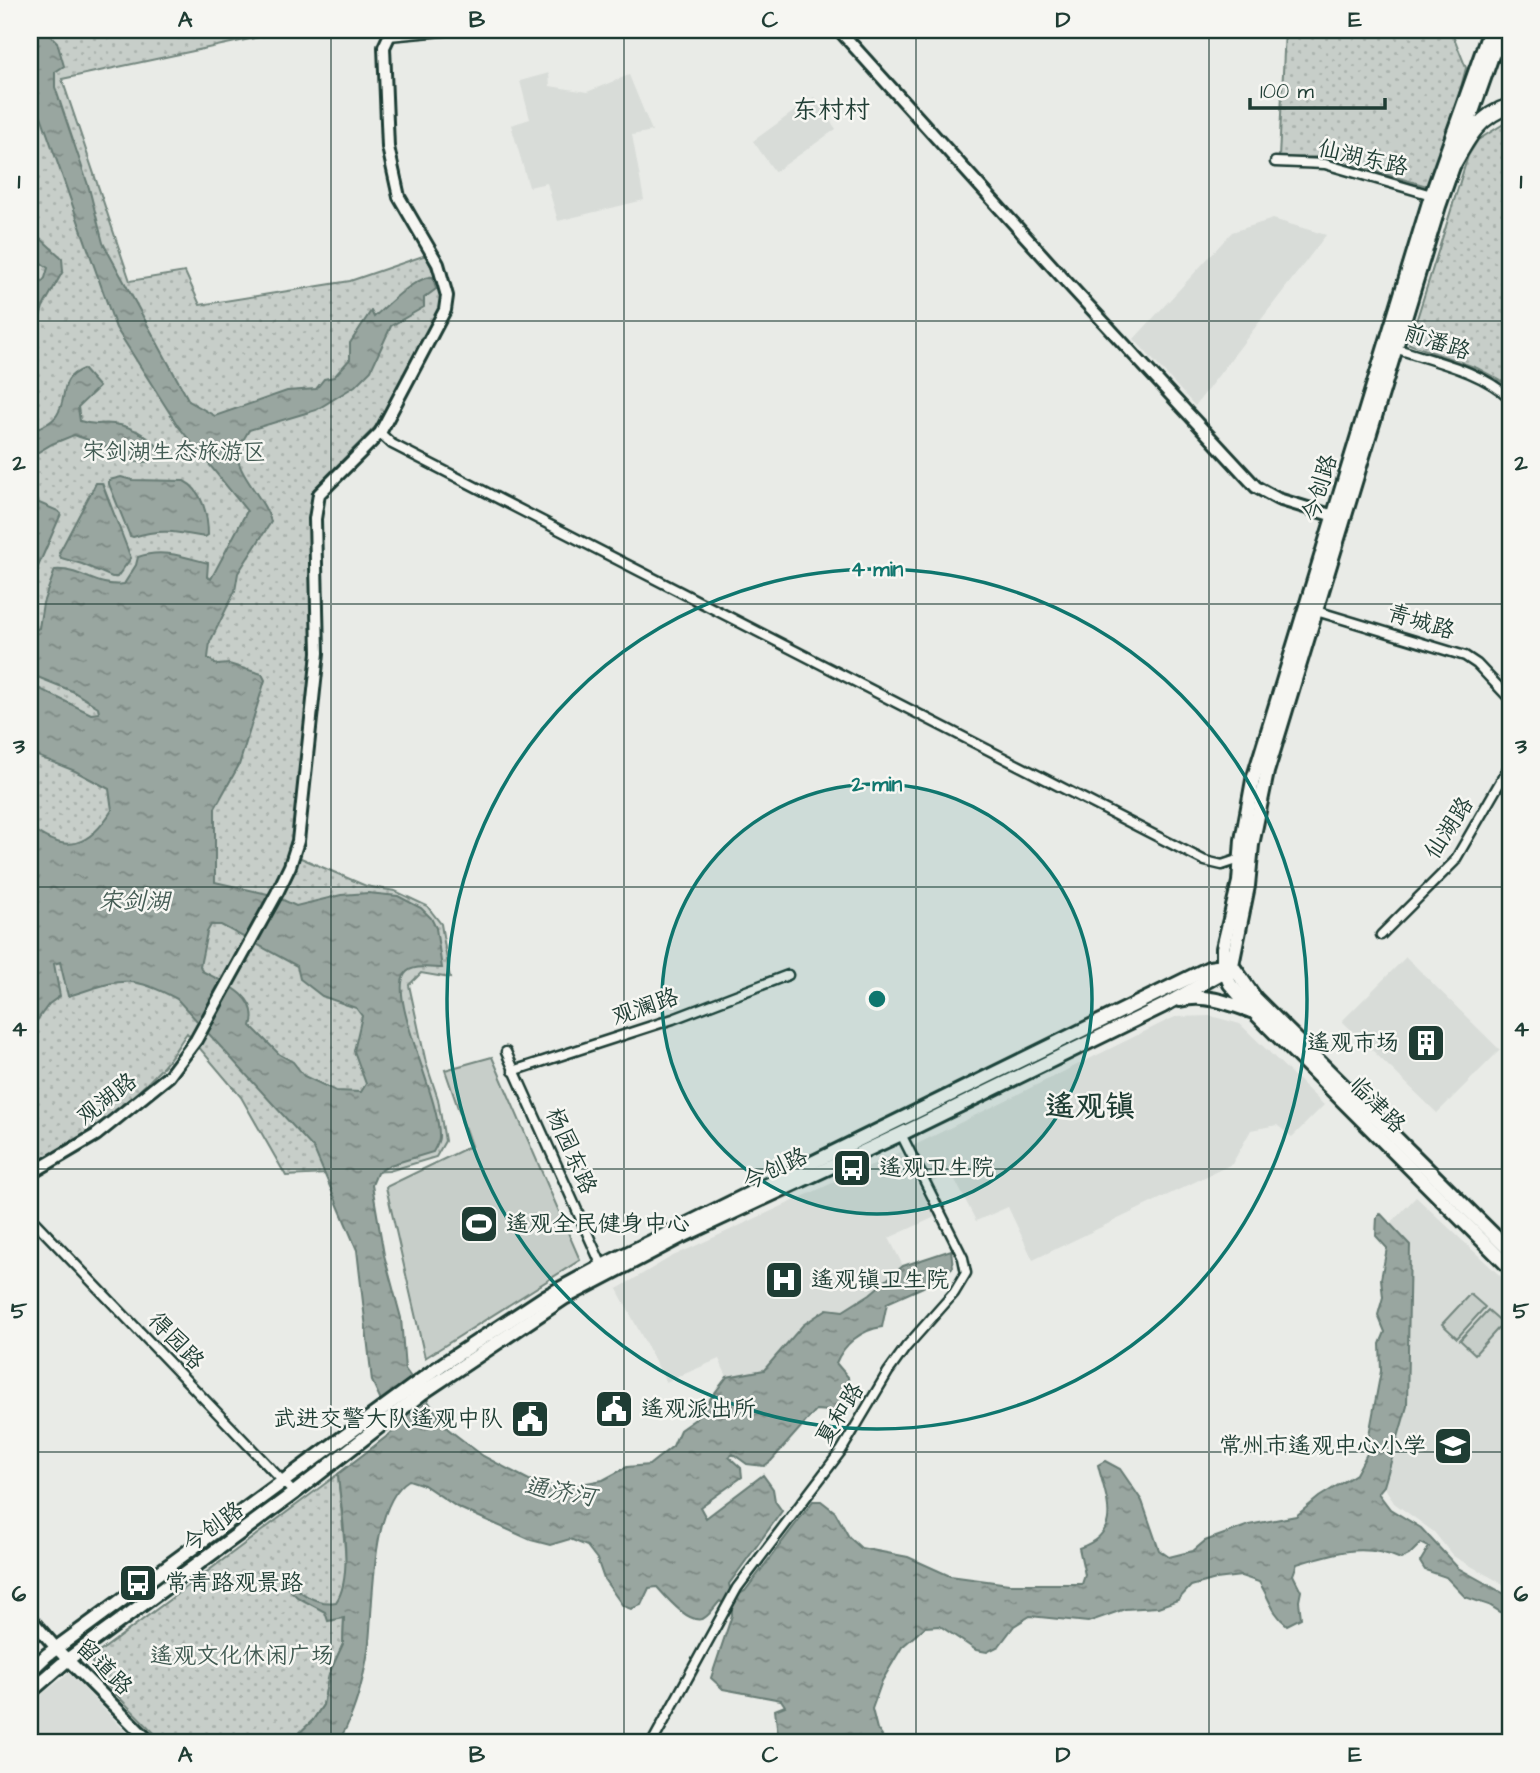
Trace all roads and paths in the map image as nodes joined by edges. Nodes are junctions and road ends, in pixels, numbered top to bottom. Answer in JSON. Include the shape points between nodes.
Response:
{"nodes":[{"id":1,"x":453,"y":30,"type":"edge"},
{"id":2,"x":839,"y":30,"type":"edge"},
{"id":3,"x":1500,"y":31,"type":"edge"},
{"id":4,"x":391,"y":33,"type":"edge"},
{"id":5,"x":1510,"y":53,"type":"edge"},
{"id":6,"x":1510,"y":61,"type":"edge"},
{"id":7,"x":1510,"y":106,"type":"edge"},
{"id":8,"x":1275,"y":162,"type":"dead end"},
{"id":9,"x":1454,"y":163,"type":"junction"},
{"id":10,"x":1437,"y":196,"type":"junction"},
{"id":11,"x":1390,"y":347,"type":"junction"},
{"id":12,"x":1510,"y":398,"type":"edge"},
{"id":13,"x":380,"y":433,"type":"junction"},
{"id":14,"x":1334,"y":516,"type":"junction"},
{"id":15,"x":1311,"y":609,"type":"junction"},
{"id":16,"x":1510,"y":699,"type":"edge"},
{"id":17,"x":1510,"y":765,"type":"edge"},
{"id":18,"x":1508,"y":778,"type":"edge"},
{"id":19,"x":1240,"y":859,"type":"junction"},
{"id":20,"x":1381,"y":935,"type":"dead end"},
{"id":21,"x":1226,"y":967,"type":"junction"},
{"id":22,"x":788,"y":975,"type":"dead end"},
{"id":23,"x":1163,"y":1006,"type":"junction"},
{"id":24,"x":1254,"y":1013,"type":"junction"},
{"id":25,"x":506,"y":1052,"type":"dead end"},
{"id":26,"x":513,"y":1071,"type":"junction"},
{"id":27,"x":901,"y":1133,"type":"junction"},
{"id":28,"x":30,"y":1174,"type":"edge"},
{"id":29,"x":30,"y":1217,"type":"edge"},
{"id":30,"x":1510,"y":1251,"type":"edge"},
{"id":31,"x":602,"y":1266,"type":"junction"},
{"id":32,"x":1510,"y":1268,"type":"edge"},
{"id":33,"x":419,"y":1388,"type":"junction"},
{"id":34,"x":384,"y":1416,"type":"junction"},
{"id":35,"x":283,"y":1481,"type":"junction"},
{"id":36,"x":294,"y":1493,"type":"junction"},
{"id":37,"x":30,"y":1618,"type":"edge"},
{"id":38,"x":57,"y":1649,"type":"junction"},
{"id":39,"x":67,"y":1660,"type":"junction"},
{"id":40,"x":30,"y":1671,"type":"edge"},
{"id":41,"x":30,"y":1692,"type":"edge"},
{"id":42,"x":151,"y":1743,"type":"edge"},
{"id":43,"x":652,"y":1743,"type":"edge"}],
"edges":[{"from":1,"to":4,"type":"street"},
{"from":2,"to":14,"type":"street","via":[[1256,487],[1278,499]]},
{"from":3,"to":5,"type":"highway"},
{"from":3,"to":6,"type":"highway"},
{"from":3,"to":9,"type":"main road","name":"今创路"},
{"from":3,"to":10,"type":"main road","name":"今创路"},
{"from":4,"to":13,"type":"street","name":"观湖路","via":[[384,47],[388,147],[399,197],[438,264],[447,296],[446,310]]},
{"from":7,"to":9,"type":"highway","via":[[1495,110],[1472,130]]},
{"from":8,"to":10,"type":"street","name":"仙湖东路","via":[[1325,164]]},
{"from":9,"to":10,"type":"main road","name":"今创路"},
{"from":10,"to":11,"type":"main road","name":"今创路"},
{"from":11,"to":12,"type":"street","name":"前潘路","via":[[1474,375]]},
{"from":11,"to":14,"type":"main road","name":"今创路"},
{"from":11,"to":15,"type":"main road","name":"今创路"},
{"from":13,"to":19,"type":"street","via":[[392,444],[528,515],[1205,861],[1222,865]]},
{"from":13,"to":28,"type":"street","name":"观湖路","via":[[318,494],[315,506],[318,653],[298,841],[290,866],[196,1040],[169,1076],[96,1135]]},
{"from":14,"to":15,"type":"main road","name":"今创路"},
{"from":15,"to":16,"type":"street","name":"青城路","via":[[1465,656]]},
{"from":15,"to":19,"type":"main road","name":"今创路","via":[[1253,780]]},
{"from":15,"to":21,"type":"main road","name":"今创路","via":[[1267,772],[1248,886]]},
{"from":17,"to":18,"type":"street","name":"仙湖路"},
{"from":18,"to":20,"type":"street","name":"仙湖路","via":[[1454,862]]},
{"from":19,"to":21,"type":"main road","name":"今创路","via":[[1223,948]]},
{"from":21,"to":23,"type":"main road","name":"今创路"},
{"from":21,"to":24,"type":"main road","name":"临津路","via":[[1230,984]]},
{"from":21,"to":30,"type":"main road","name":"临津路"},
{"from":21,"to":31,"type":"main road","name":"今创路","via":[[1209,968]]},
{"from":22,"to":26,"type":"street","name":"观澜路","via":[[673,1019]]},
{"from":23,"to":24,"type":"main road","via":[[1189,998],[1230,1003]]},
{"from":23,"to":27,"type":"main road","name":"今创路"},
{"from":24,"to":32,"type":"main road","name":"临津路"},
{"from":25,"to":26,"type":"street","name":"杨园东路"},
{"from":26,"to":31,"type":"street","name":"杨园东路"},
{"from":27,"to":33,"type":"main road","name":"今创路","via":[[680,1237],[564,1298]]},
{"from":27,"to":43,"type":"street","name":"夏和路","via":[[963,1258],[966,1273],[962,1283],[888,1372],[842,1451],[737,1588]]},
{"from":29,"to":35,"type":"street","name":"得园路"},
{"from":31,"to":33,"type":"main road","name":"今创路","via":[[545,1297]]},
{"from":33,"to":34,"type":"main road"},
{"from":34,"to":35,"type":"main road","name":"今创路"},
{"from":34,"to":36,"type":"main road","name":"今创路"},
{"from":35,"to":36,"type":"street","name":"得园路"},
{"from":35,"to":38,"type":"main road","name":"今创路"},
{"from":36,"to":39,"type":"main road","name":"今创路"},
{"from":37,"to":38,"type":"street","name":"留道路"},
{"from":38,"to":39,"type":"street","name":"留道路"},
{"from":38,"to":40,"type":"main road","name":"今创路"},
{"from":39,"to":41,"type":"main road","name":"今创路"},
{"from":39,"to":42,"type":"street","name":"留道路"}]}
